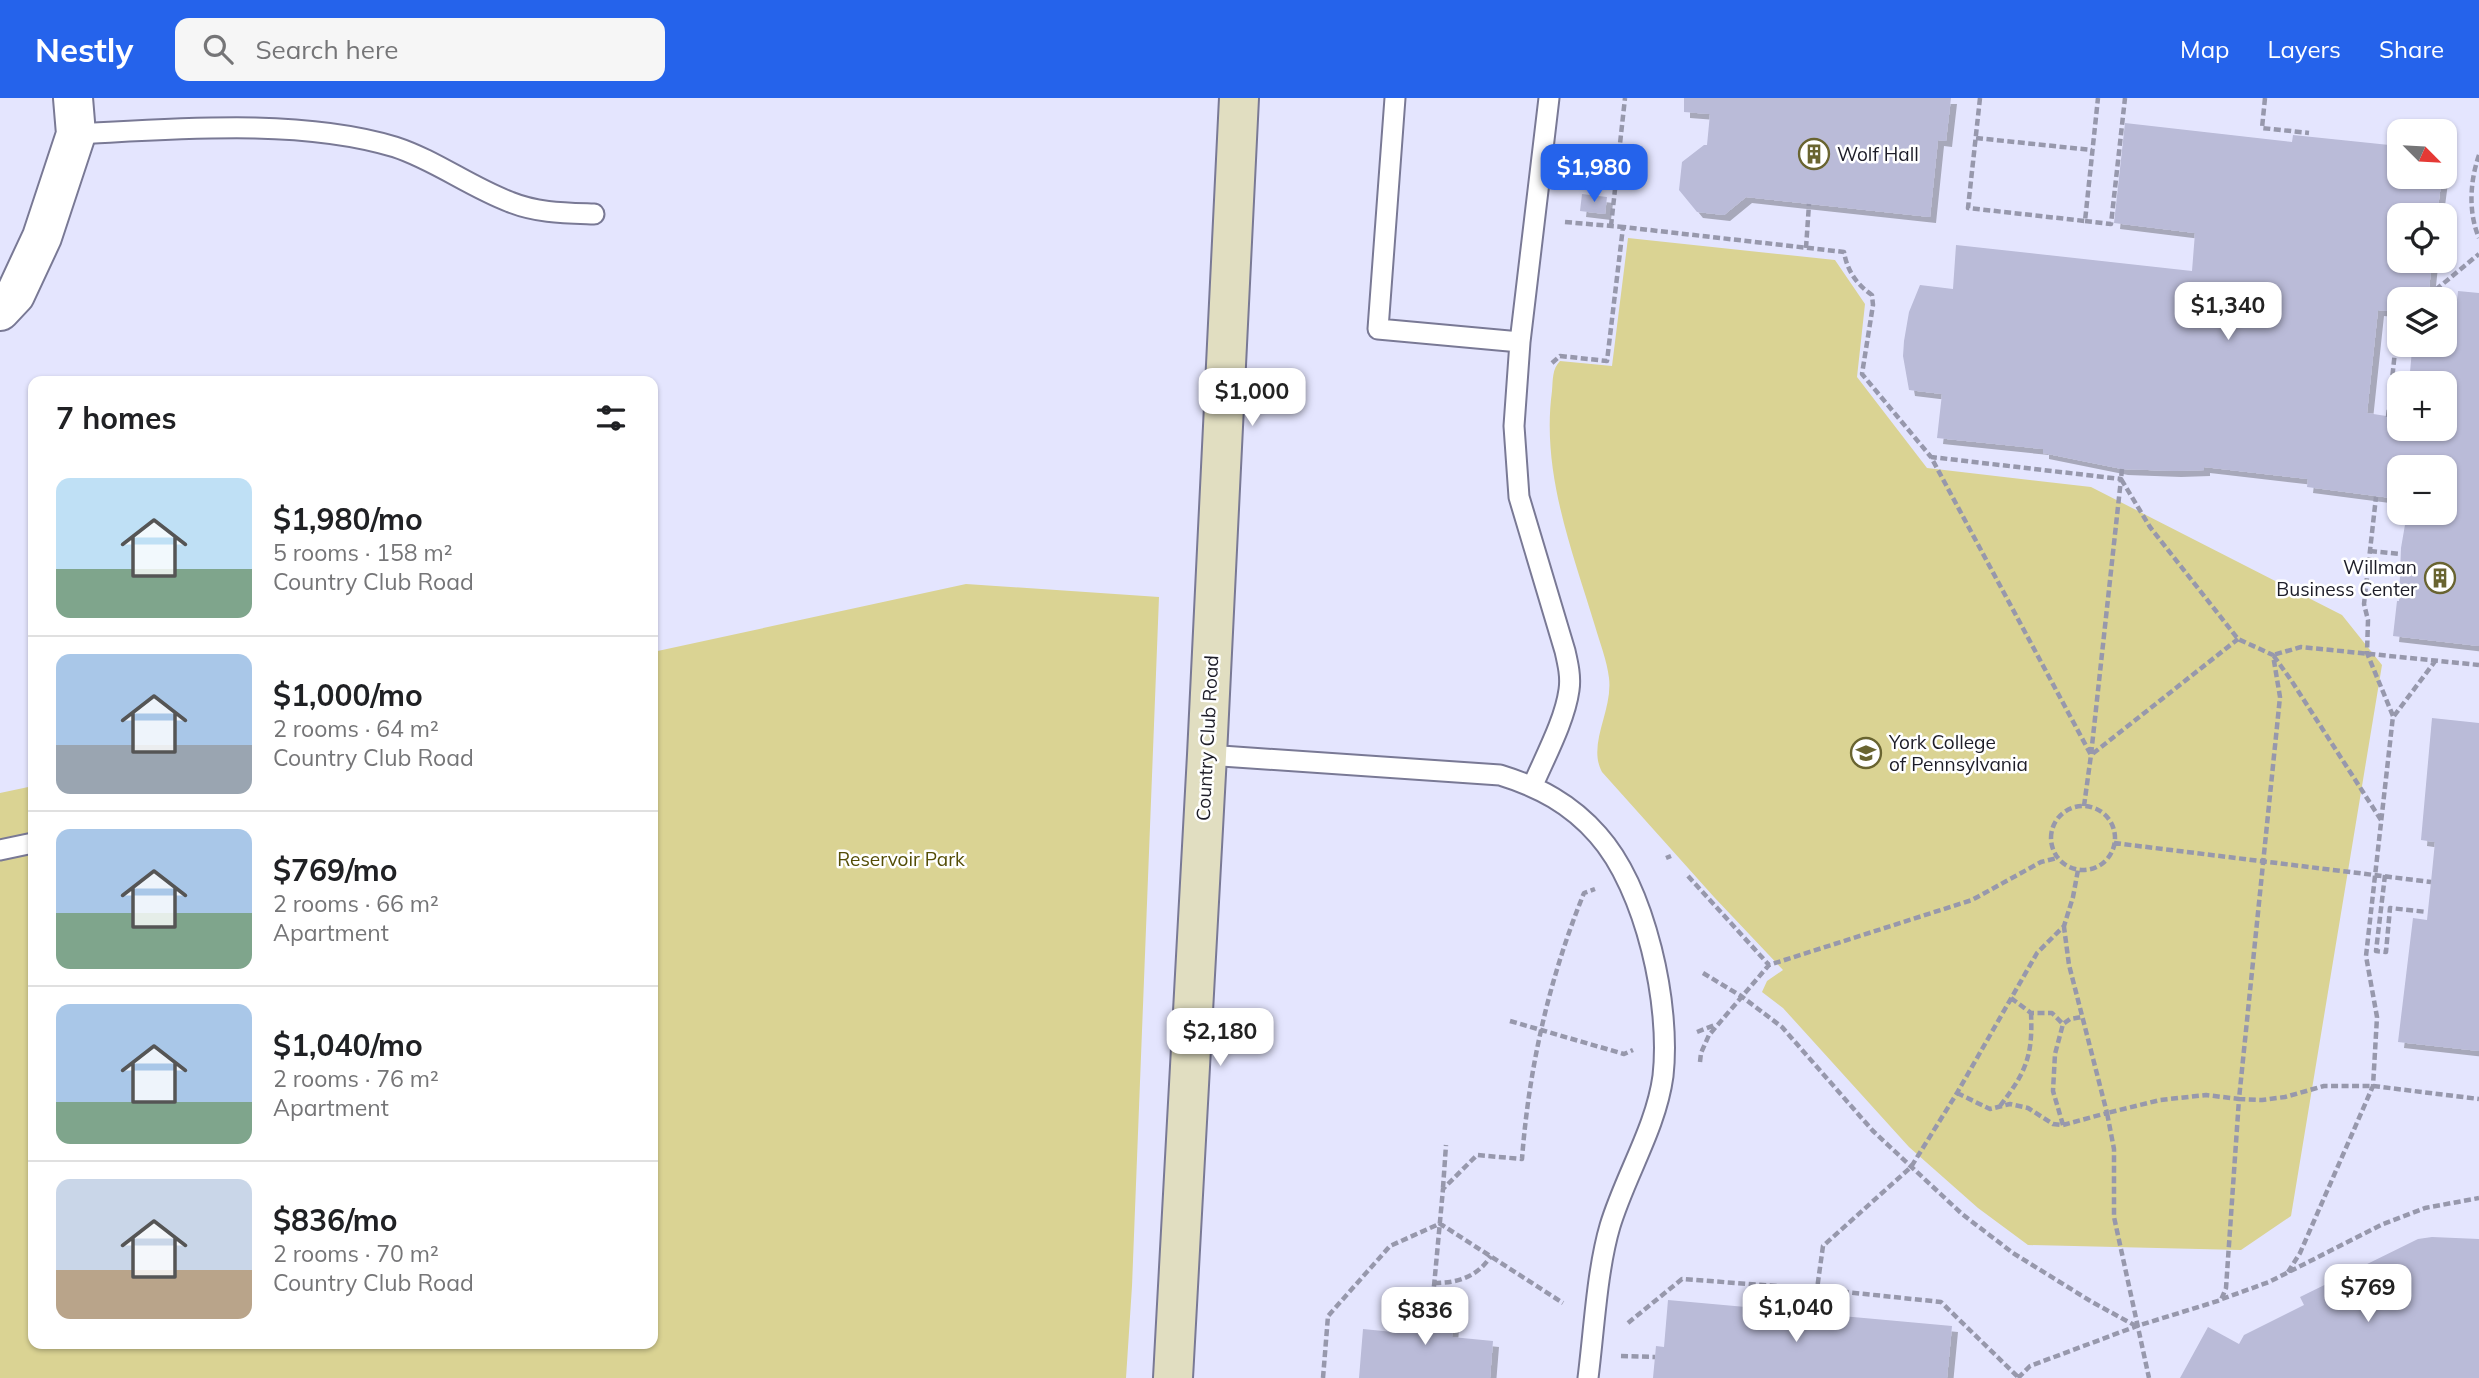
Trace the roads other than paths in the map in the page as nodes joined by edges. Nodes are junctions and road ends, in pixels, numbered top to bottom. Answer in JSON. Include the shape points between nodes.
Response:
{"nodes":[{"id":1,"x":1239,"y":98,"type":"edge"},
{"id":2,"x":1395,"y":98,"type":"edge"},
{"id":3,"x":1549,"y":98,"type":"edge"},
{"id":4,"x":74,"y":116,"type":"edge"},
{"id":5,"x":594,"y":214,"type":"dead end"},
{"id":6,"x":0,"y":311,"type":"edge"},
{"id":7,"x":1520,"y":342,"type":"junction"},
{"id":8,"x":1207,"y":755,"type":"junction"},
{"id":9,"x":1533,"y":785,"type":"junction"},
{"id":10,"x":28,"y":844,"type":"edge"},
{"id":11,"x":0,"y":850,"type":"edge"},
{"id":12,"x":1173,"y":1378,"type":"edge"},
{"id":13,"x":1588,"y":1378,"type":"edge"}],
"edges":[{"from":1,"to":8,"type":"main road","name":"Country Club Road"},
{"from":2,"to":7,"type":"lane","via":[[1378,329]]},
{"from":3,"to":7,"type":"lane"},
{"from":4,"to":5,"type":"lane","via":[[176,129],[334,133],[396,147],[511,203],[542,212]]},
{"from":4,"to":6,"type":"street","via":[[42,237],[15,295]]},
{"from":7,"to":9,"type":"lane","via":[[1514,426],[1519,497],[1570,672],[1564,710]]},
{"from":8,"to":9,"type":"lane","via":[[1500,775]]},
{"from":8,"to":12,"type":"main road","name":"Country Club Road"},
{"from":9,"to":13,"type":"lane","via":[[1574,811],[1613,855],[1649,941],[1664,1028],[1656,1106],[1610,1227]]},
{"from":10,"to":11,"type":"lane"}]}
